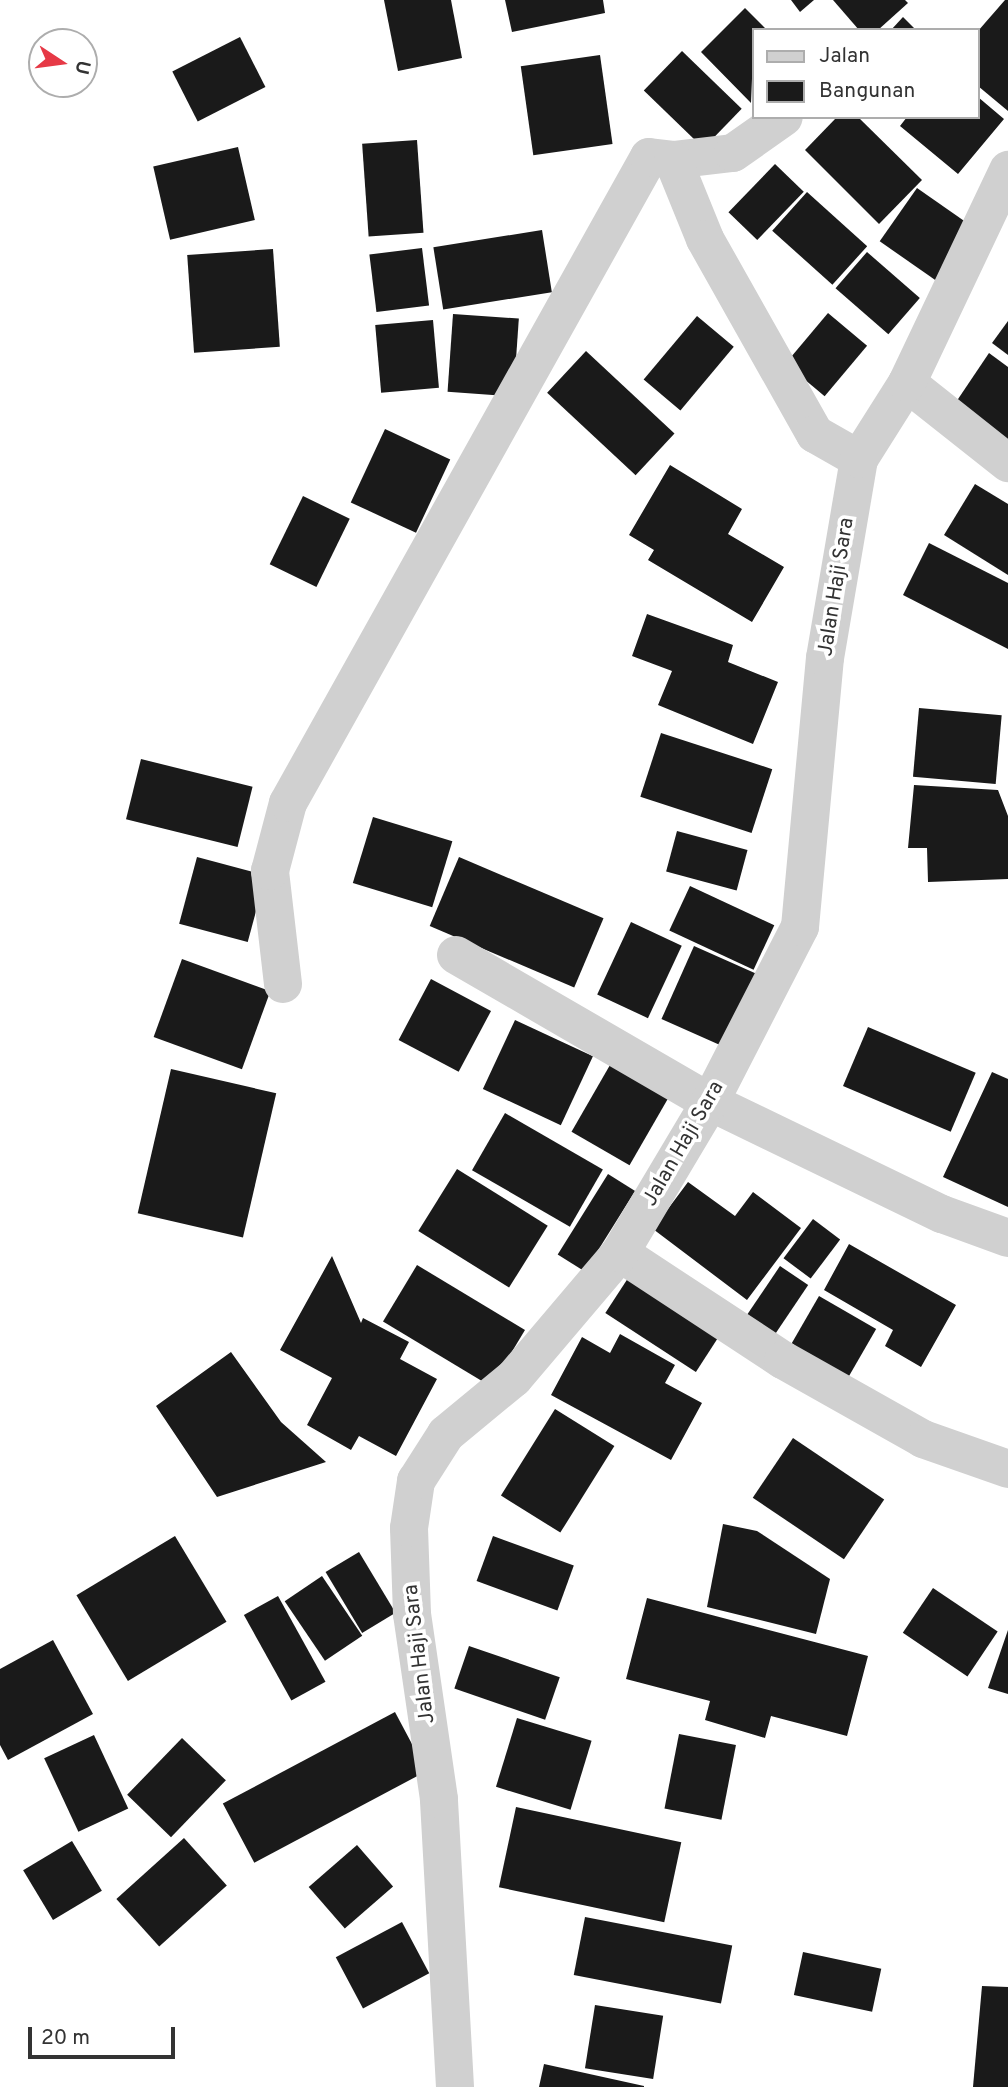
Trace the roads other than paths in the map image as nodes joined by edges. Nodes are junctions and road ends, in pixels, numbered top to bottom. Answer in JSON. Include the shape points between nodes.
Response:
{"nodes":[{"id":1,"x":781,"y":119,"type":"edge"},
{"id":2,"x":673,"y":160,"type":"junction"},
{"id":3,"x":1008,"y":170,"type":"edge"},
{"id":4,"x":907,"y":383,"type":"junction"},
{"id":5,"x":859,"y":458,"type":"junction"},
{"id":6,"x":1008,"y":463,"type":"edge"},
{"id":7,"x":456,"y":955,"type":"dead end"},
{"id":8,"x":283,"y":984,"type":"dead end"},
{"id":9,"x":710,"y":1102,"type":"junction"},
{"id":10,"x":1008,"y":1238,"type":"edge"},
{"id":11,"x":620,"y":1253,"type":"junction"},
{"id":12,"x":1008,"y":1469,"type":"edge"},
{"id":13,"x":455,"y":2087,"type":"edge"}],
"edges":[{"from":1,"to":2,"type":"street","via":[[733,153]]},
{"from":2,"to":5,"type":"street","via":[[705,239],[815,434]]},
{"from":2,"to":8,"type":"street","via":[[649,157],[538,364],[297,783],[270,871]]},
{"from":3,"to":4,"type":"street","name":"Jalan Haji Sara"},
{"from":4,"to":5,"type":"street","name":"Jalan Haji Sara"},
{"from":4,"to":6,"type":"street"},
{"from":5,"to":9,"type":"street","name":"Jalan Haji Sara","via":[[825,658],[800,928]]},
{"from":7,"to":9,"type":"street"},
{"from":9,"to":10,"type":"street","via":[[942,1214]]},
{"from":9,"to":11,"type":"street","name":"Jalan Haji Sara"},
{"from":11,"to":12,"type":"street","via":[[783,1360],[922,1439]]},
{"from":11,"to":13,"type":"street","name":"Jalan Haji Sara","via":[[514,1378],[446,1434],[416,1481],[409,1528],[412,1614],[439,1799]]}]}
